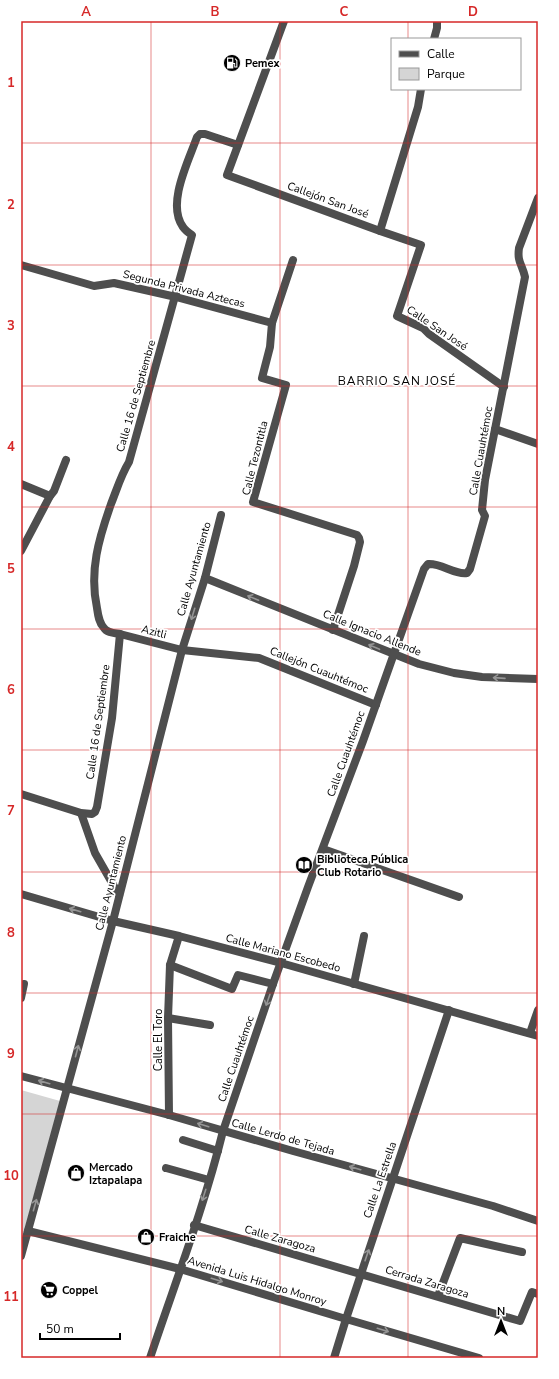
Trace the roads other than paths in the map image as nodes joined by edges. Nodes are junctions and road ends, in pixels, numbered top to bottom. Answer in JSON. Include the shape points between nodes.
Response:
{"nodes":[{"id":1,"x":284,"y":21,"type":"edge"},
{"id":2,"x":437,"y":21,"type":"edge"},
{"id":3,"x":434,"y":38,"type":"edge"},
{"id":4,"x":421,"y":90,"type":"edge"},
{"id":5,"x":238,"y":145,"type":"junction"},
{"id":6,"x":538,"y":198,"type":"edge"},
{"id":7,"x":380,"y":232,"type":"junction"},
{"id":8,"x":421,"y":245,"type":"joint"},
{"id":9,"x":292,"y":260,"type":"dead end"},
{"id":10,"x":21,"y":265,"type":"edge"},
{"id":11,"x":176,"y":297,"type":"junction"},
{"id":12,"x":272,"y":323,"type":"junction"},
{"id":13,"x":504,"y":387,"type":"junction"},
{"id":14,"x":495,"y":428,"type":"junction"},
{"id":15,"x":538,"y":444,"type":"edge"},
{"id":16,"x":66,"y":460,"type":"dead end"},
{"id":17,"x":21,"y":484,"type":"edge"},
{"id":18,"x":50,"y":496,"type":"junction"},
{"id":19,"x":221,"y":515,"type":"dead end"},
{"id":20,"x":21,"y":551,"type":"edge"},
{"id":21,"x":205,"y":578,"type":"junction"},
{"id":22,"x":333,"y":630,"type":"junction"},
{"id":23,"x":120,"y":634,"type":"junction"},
{"id":24,"x":182,"y":650,"type":"junction"},
{"id":25,"x":394,"y":655,"type":"junction"},
{"id":26,"x":538,"y":679,"type":"edge"},
{"id":27,"x":376,"y":705,"type":"junction"},
{"id":28,"x":21,"y":794,"type":"edge"},
{"id":29,"x":81,"y":814,"type":"junction"},
{"id":30,"x":323,"y":850,"type":"junction"},
{"id":31,"x":21,"y":894,"type":"edge"},
{"id":32,"x":119,"y":895,"type":"junction"},
{"id":33,"x":459,"y":897,"type":"dead end"},
{"id":34,"x":113,"y":920,"type":"junction"},
{"id":35,"x":178,"y":936,"type":"junction"},
{"id":36,"x":364,"y":936,"type":"dead end"},
{"id":37,"x":281,"y":963,"type":"junction"},
{"id":38,"x":170,"y":965,"type":"junction"},
{"id":39,"x":24,"y":984,"type":"dead end"},
{"id":40,"x":273,"y":984,"type":"junction"},
{"id":41,"x":354,"y":984,"type":"junction"},
{"id":42,"x":21,"y":998,"type":"edge"},
{"id":43,"x":449,"y":1010,"type":"junction"},
{"id":44,"x":538,"y":1010,"type":"edge"},
{"id":45,"x":168,"y":1018,"type":"junction"},
{"id":46,"x":210,"y":1025,"type":"dead end"},
{"id":47,"x":534,"y":1035,"type":"edge"},
{"id":48,"x":21,"y":1076,"type":"edge"},
{"id":49,"x":67,"y":1089,"type":"junction"},
{"id":50,"x":169,"y":1115,"type":"junction"},
{"id":51,"x":223,"y":1131,"type":"junction"},
{"id":52,"x":183,"y":1140,"type":"dead end"},
{"id":53,"x":218,"y":1151,"type":"junction"},
{"id":54,"x":166,"y":1168,"type":"dead end"},
{"id":55,"x":392,"y":1179,"type":"junction"},
{"id":56,"x":209,"y":1180,"type":"junction"},
{"id":57,"x":538,"y":1221,"type":"edge"},
{"id":58,"x":194,"y":1225,"type":"junction"},
{"id":59,"x":28,"y":1231,"type":"junction"},
{"id":60,"x":522,"y":1252,"type":"dead end"},
{"id":61,"x":21,"y":1256,"type":"edge"},
{"id":62,"x":180,"y":1269,"type":"junction"},
{"id":63,"x":360,"y":1273,"type":"junction"},
{"id":64,"x":538,"y":1294,"type":"edge"},
{"id":65,"x":438,"y":1296,"type":"junction"},
{"id":66,"x":346,"y":1319,"type":"junction"},
{"id":67,"x":150,"y":1358,"type":"edge"},
{"id":68,"x":334,"y":1358,"type":"edge"},
{"id":69,"x":479,"y":1358,"type":"edge"}],
"edges":[{"from":1,"to":5,"type":"street"},
{"from":2,"to":3,"type":"street"},
{"from":4,"to":7,"type":"street"},
{"from":5,"to":7,"type":"street","name":"Callejón San José","via":[[227,175]]},
{"from":5,"to":11,"type":"street","name":"Calle 16 de Septiembre","via":[[205,134],[197,137],[177,195],[179,219],[192,235]]},
{"from":6,"to":13,"type":"street","name":"Calle Cuauhtémoc","via":[[518,255],[525,277]]},
{"from":7,"to":8,"type":"street","name":"Callejón San José"},
{"from":8,"to":13,"type":"street","name":"Calle San José","via":[[397,316],[423,328]]},
{"from":9,"to":12,"type":"street","name":"Calle Tezontitla"},
{"from":10,"to":11,"type":"street","name":"Segunda Privada Aztecas","via":[[94,286],[114,283]]},
{"from":11,"to":12,"type":"street","name":"Segunda Privada Aztecas"},
{"from":11,"to":23,"type":"street","name":"Calle 16 de Septiembre","via":[[129,462],[122,473],[101,532],[95,562],[94,594],[99,618],[104,629]]},
{"from":12,"to":22,"type":"street","name":"Calle Tezontitla","via":[[270,347],[262,378],[286,385],[253,502],[360,538],[354,566]]},
{"from":13,"to":14,"type":"street","name":"Calle Cuauhtémoc"},
{"from":14,"to":15,"type":"street"},
{"from":14,"to":25,"type":"street","name":"Calle Cuauhtémoc","via":[[485,480],[482,510],[485,516],[470,569],[467,573],[461,574],[428,564]]},
{"from":16,"to":18,"type":"street"},
{"from":17,"to":18,"type":"street"},
{"from":18,"to":20,"type":"street"},
{"from":19,"to":21,"type":"street","name":"Calle Ayuntamiento"},
{"from":22,"to":21,"type":"street","name":"Calle Ignacio Allende","one_way":true},
{"from":21,"to":24,"type":"street","name":"Calle Ayuntamiento","one_way":true},
{"from":25,"to":22,"type":"street","name":"Calle Ignacio Allende","one_way":true},
{"from":23,"to":24,"type":"street","name":"Azitli"},
{"from":23,"to":29,"type":"street","name":"Calle 16 de Septiembre","via":[[112,718],[97,807],[92,814]]},
{"from":24,"to":27,"type":"street","name":"Callejón Cuauhtémoc","via":[[259,658]]},
{"from":24,"to":32,"type":"street","name":"Calle Ayuntamiento"},
{"from":26,"to":25,"type":"street","name":"Calle Ignacio Allende","one_way":true,"via":[[488,678],[454,673]]},
{"from":25,"to":27,"type":"street","name":"Calle Cuauhtémoc"},
{"from":27,"to":30,"type":"street","name":"Calle Cuauhtémoc"},
{"from":28,"to":29,"type":"street"},
{"from":29,"to":32,"type":"street","via":[[95,853]]},
{"from":30,"to":33,"type":"street"},
{"from":30,"to":37,"type":"street","name":"Calle Cuauhtémoc"},
{"from":34,"to":31,"type":"street","name":"Calle Mariano Escobedo","one_way":true},
{"from":32,"to":34,"type":"street","name":"Calle Ayuntamiento"},
{"from":34,"to":35,"type":"street","name":"Calle Mariano Escobedo"},
{"from":49,"to":34,"type":"street","name":"Calle Ayuntamiento","one_way":true},
{"from":35,"to":37,"type":"street","name":"Calle Mariano Escobedo"},
{"from":35,"to":38,"type":"street","name":"Calle El Toro"},
{"from":36,"to":41,"type":"street"},
{"from":37,"to":40,"type":"street","name":"Calle Cuauhtémoc"},
{"from":37,"to":41,"type":"street","name":"Calle Mariano Escobedo"},
{"from":38,"to":40,"type":"street","via":[[232,989],[238,975]]},
{"from":38,"to":45,"type":"street","name":"Calle El Toro"},
{"from":39,"to":42,"type":"street"},
{"from":40,"to":51,"type":"street","name":"Calle Cuauhtémoc","one_way":true},
{"from":41,"to":43,"type":"street","name":"Calle Mariano Escobedo"},
{"from":43,"to":47,"type":"street","name":"Calle Mariano Escobedo"},
{"from":43,"to":55,"type":"street","name":"Calle La Estrella"},
{"from":44,"to":47,"type":"street"},
{"from":45,"to":46,"type":"street"},
{"from":45,"to":50,"type":"street","name":"Calle El Toro"},
{"from":49,"to":48,"type":"street","name":"Calle Lerdo de Tejada","one_way":true},
{"from":49,"to":50,"type":"street","name":"Calle Lerdo de Tejada"},
{"from":59,"to":49,"type":"street","name":"Calle Ayuntamiento","one_way":true},
{"from":51,"to":50,"type":"street","name":"Calle Lerdo de Tejada","one_way":true},
{"from":51,"to":53,"type":"street","name":"Calle Cuauhtémoc"},
{"from":55,"to":51,"type":"street","name":"Calle Lerdo de Tejada","one_way":true},
{"from":52,"to":53,"type":"street"},
{"from":53,"to":56,"type":"street","name":"Calle Cuauhtémoc"},
{"from":54,"to":56,"type":"street"},
{"from":55,"to":57,"type":"street","name":"Calle Lerdo de Tejada"},
{"from":63,"to":55,"type":"street","name":"Calle La Estrella","one_way":true},
{"from":56,"to":58,"type":"street","name":"Calle Cuauhtémoc","one_way":true},
{"from":58,"to":62,"type":"street","name":"Calle Cuauhtémoc"},
{"from":58,"to":63,"type":"street","name":"Calle Zaragoza"},
{"from":59,"to":61,"type":"street","name":"Calle Ayuntamiento"},
{"from":59,"to":62,"type":"street","name":"Avenida Luis Hidalgo Monroy"},
{"from":60,"to":65,"type":"street","via":[[460,1238]]},
{"from":62,"to":66,"type":"street","name":"Avenida Luis Hidalgo Monroy","one_way":true},
{"from":62,"to":67,"type":"street","name":"Calle Cuauhtémoc"},
{"from":63,"to":65,"type":"street","name":"Cerrada Zaragoza"},
{"from":63,"to":66,"type":"street","name":"Calle La Estrella"},
{"from":64,"to":65,"type":"street","name":"Cerrada Zaragoza","via":[[532,1292],[520,1321]]},
{"from":66,"to":68,"type":"street","name":"Calle La Estrella"},
{"from":66,"to":69,"type":"street","name":"Avenida Luis Hidalgo Monroy","one_way":true}]}
